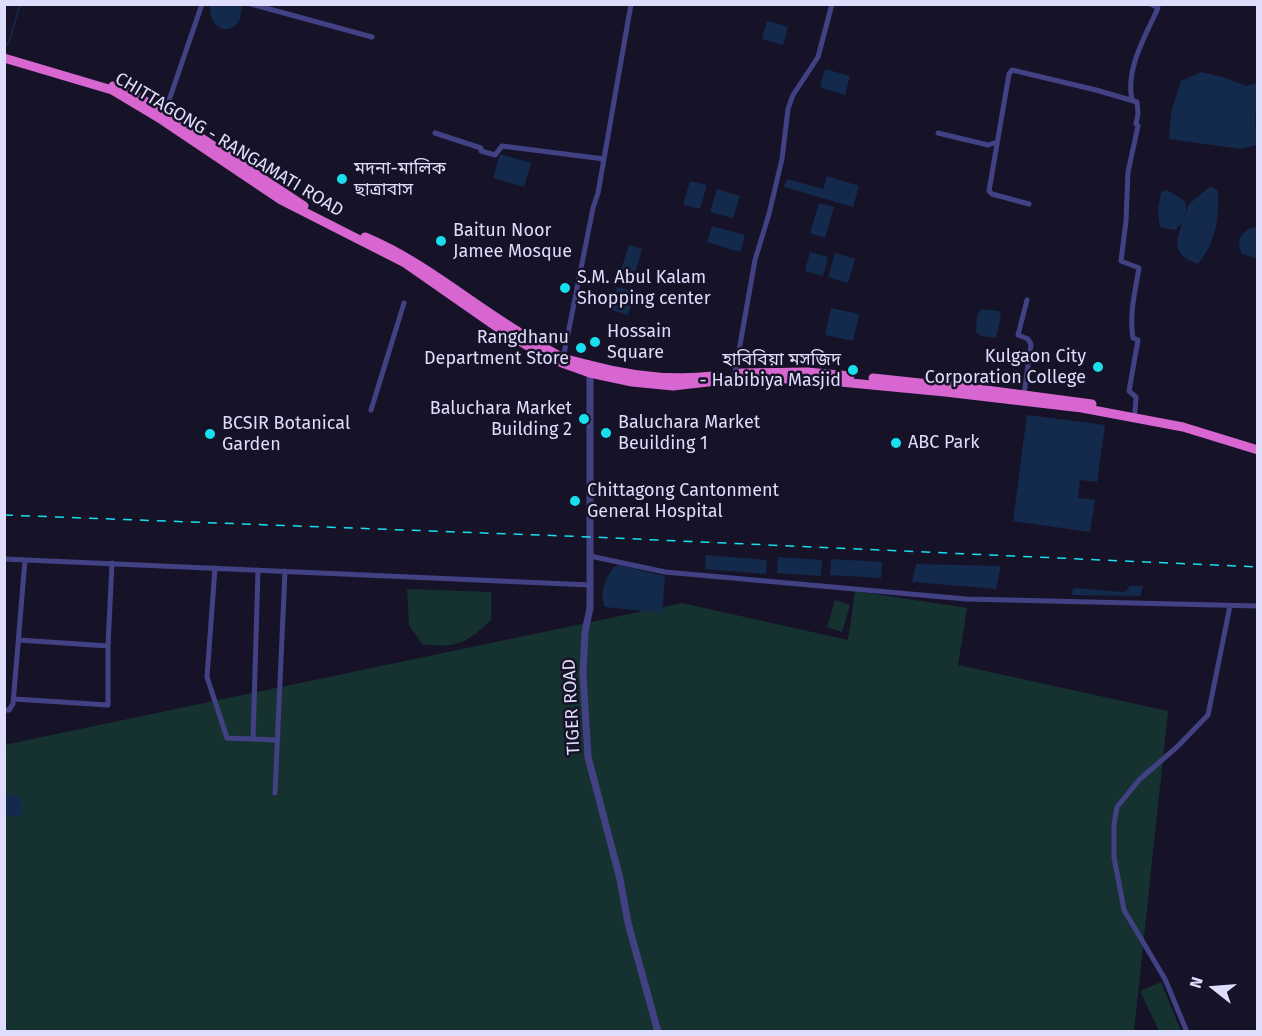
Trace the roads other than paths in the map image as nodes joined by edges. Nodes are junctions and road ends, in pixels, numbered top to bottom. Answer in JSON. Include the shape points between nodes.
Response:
{"nodes":[{"id":1,"x":202,"y":4,"type":"edge"},
{"id":2,"x":251,"y":4,"type":"edge"},
{"id":3,"x":632,"y":4,"type":"edge"},
{"id":4,"x":832,"y":4,"type":"edge"},
{"id":5,"x":1151,"y":4,"type":"edge"},
{"id":6,"x":372,"y":37,"type":"dead end"},
{"id":7,"x":4,"y":55,"type":"edge"},
{"id":8,"x":1132,"y":100,"type":"junction"},
{"id":9,"x":163,"y":116,"type":"junction"},
{"id":10,"x":435,"y":133,"type":"dead end"},
{"id":11,"x":938,"y":133,"type":"dead end"},
{"id":12,"x":998,"y":142,"type":"junction"},
{"id":13,"x":604,"y":159,"type":"junction"},
{"id":14,"x":1029,"y":204,"type":"dead end"},
{"id":15,"x":1027,"y":300,"type":"dead end"},
{"id":16,"x":404,"y":303,"type":"dead end"},
{"id":17,"x":563,"y":360,"type":"junction"},
{"id":18,"x":590,"y":373,"type":"junction"},
{"id":19,"x":734,"y":376,"type":"junction"},
{"id":20,"x":1024,"y":394,"type":"junction"},
{"id":21,"x":370,"y":410,"type":"dead end"},
{"id":22,"x":1135,"y":412,"type":"junction"},
{"id":23,"x":1257,"y":444,"type":"edge"},
{"id":24,"x":1257,"y":450,"type":"edge"},
{"id":25,"x":590,"y":556,"type":"junction"},
{"id":26,"x":4,"y":559,"type":"edge"},
{"id":27,"x":25,"y":560,"type":"junction"},
{"id":28,"x":112,"y":563,"type":"junction"},
{"id":29,"x":215,"y":568,"type":"junction"},
{"id":30,"x":258,"y":570,"type":"junction"},
{"id":31,"x":285,"y":571,"type":"junction"},
{"id":32,"x":590,"y":585,"type":"junction"},
{"id":33,"x":1230,"y":606,"type":"junction"},
{"id":34,"x":1257,"y":606,"type":"edge"},
{"id":35,"x":19,"y":640,"type":"junction"},
{"id":36,"x":108,"y":646,"type":"junction"},
{"id":37,"x":14,"y":699,"type":"junction"},
{"id":38,"x":4,"y":710,"type":"edge"},
{"id":39,"x":253,"y":739,"type":"junction"},
{"id":40,"x":277,"y":740,"type":"junction"},
{"id":41,"x":275,"y":793,"type":"dead end"},
{"id":42,"x":658,"y":1032,"type":"edge"},
{"id":43,"x":1187,"y":1032,"type":"edge"}],
"edges":[{"from":1,"to":9,"type":"street"},
{"from":2,"to":6,"type":"street"},
{"from":3,"to":13,"type":"street"},
{"from":4,"to":19,"type":"street","via":[[818,57],[788,109],[782,159],[755,260]]},
{"from":5,"to":8,"type":"street","via":[[1158,8],[1137,55]]},
{"from":7,"to":9,"type":"highway","name":"CHITTAGONG - RANGAMATI ROAD","via":[[112,90]]},
{"from":8,"to":12,"type":"street","via":[[1012,70]]},
{"from":8,"to":22,"type":"street","via":[[1137,102],[1138,114],[1128,172],[1121,261],[1139,268],[1131,309],[1133,338],[1138,340],[1129,392],[1136,397]]},
{"from":9,"to":17,"type":"highway","name":"CHITTAGONG - RANGAMATI ROAD","via":[[281,200],[405,263],[504,332]]},
{"from":10,"to":13,"type":"street","via":[[495,155],[502,146]]},
{"from":11,"to":12,"type":"street","via":[[988,145]]},
{"from":12,"to":14,"type":"street","via":[[990,193]]},
{"from":13,"to":17,"type":"street"},
{"from":15,"to":20,"type":"street","via":[[1018,335],[1031,344]]},
{"from":16,"to":21,"type":"street"},
{"from":17,"to":18,"type":"highway","name":"CHITTAGONG - RANGAMATI ROAD"},
{"from":17,"to":19,"type":"highway","name":"CHITTAGONG - RANGAMATI ROAD","via":[[664,379]]},
{"from":18,"to":19,"type":"highway","name":"CHITTAGONG - RANGAMATI ROAD","via":[[673,386]]},
{"from":18,"to":25,"type":"street","name":"TIGER ROAD"},
{"from":19,"to":20,"type":"highway","name":"CHITTAGONG - RANGAMATI ROAD","via":[[807,372]]},
{"from":19,"to":24,"type":"highway","name":"CHITTAGONG - RANGAMATI ROAD","via":[[854,383],[1082,408],[1183,427]]},
{"from":20,"to":22,"type":"highway","name":"CHITTAGONG - RANGAMATI ROAD"},
{"from":22,"to":23,"type":"highway","name":"CHITTAGONG - RANGAMATI ROAD"},
{"from":25,"to":32,"type":"street","name":"TIGER ROAD"},
{"from":25,"to":33,"type":"street","via":[[665,572],[966,599]]},
{"from":26,"to":27,"type":"street"},
{"from":27,"to":28,"type":"street"},
{"from":27,"to":35,"type":"street"},
{"from":28,"to":29,"type":"street"},
{"from":28,"to":36,"type":"street"},
{"from":29,"to":30,"type":"street"},
{"from":29,"to":39,"type":"street","via":[[207,677],[227,738]]},
{"from":30,"to":31,"type":"street"},
{"from":30,"to":39,"type":"street"},
{"from":31,"to":32,"type":"street"},
{"from":31,"to":40,"type":"street"},
{"from":32,"to":42,"type":"street","name":"TIGER ROAD","via":[[583,674],[588,758]]},
{"from":33,"to":34,"type":"street"},
{"from":33,"to":43,"type":"street","via":[[1209,715],[1139,780],[1117,807],[1113,838],[1124,910],[1165,979]]},
{"from":35,"to":36,"type":"street"},
{"from":35,"to":37,"type":"street"},
{"from":36,"to":37,"type":"street","via":[[108,705]]},
{"from":37,"to":38,"type":"street","via":[[9,711]]},
{"from":39,"to":40,"type":"street"},
{"from":40,"to":41,"type":"street"}]}
